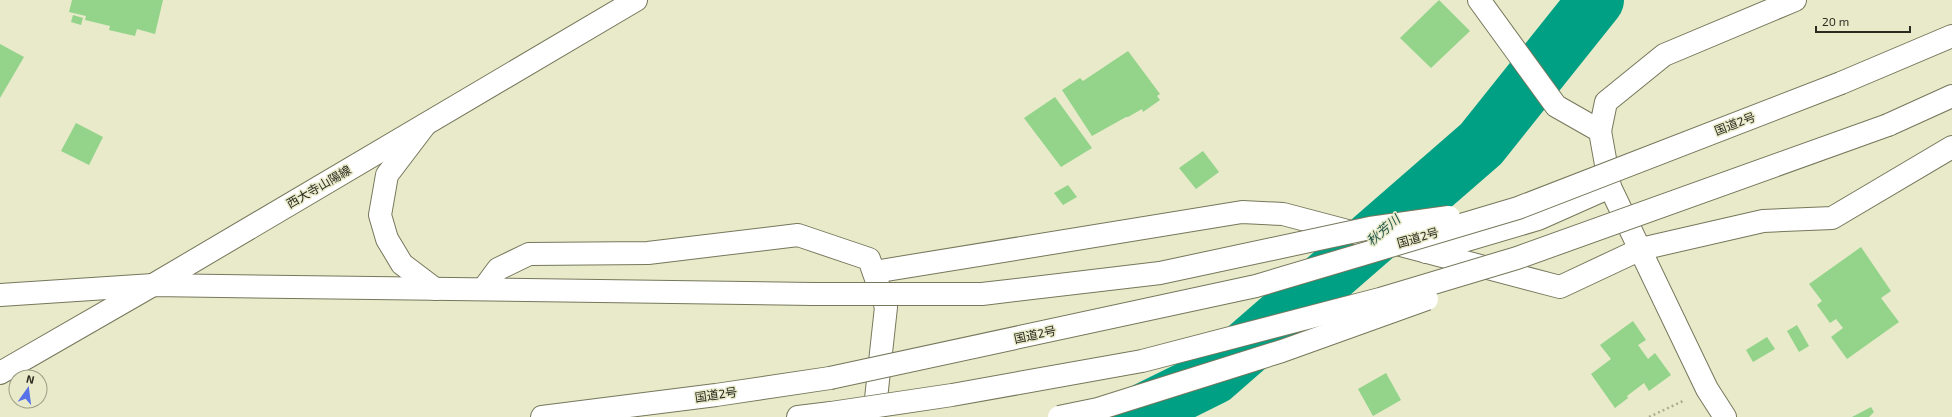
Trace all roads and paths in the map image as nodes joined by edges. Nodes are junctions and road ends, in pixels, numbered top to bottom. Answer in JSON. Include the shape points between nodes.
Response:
{"nodes":[{"id":1,"x":636,"y":0,"type":"edge"},
{"id":2,"x":1479,"y":0,"type":"edge"},
{"id":3,"x":1795,"y":0,"type":"edge"},
{"id":4,"x":1952,"y":36,"type":"edge"},
{"id":5,"x":1952,"y":96,"type":"edge"},
{"id":6,"x":425,"y":125,"type":"junction"},
{"id":7,"x":1600,"y":131,"type":"junction"},
{"id":8,"x":1952,"y":147,"type":"edge"},
{"id":9,"x":1610,"y":187,"type":"junction"},
{"id":10,"x":1518,"y":208,"type":"junction"},
{"id":11,"x":1641,"y":249,"type":"junction"},
{"id":12,"x":1420,"y":252,"type":"junction"},
{"id":13,"x":1517,"y":258,"type":"junction"},
{"id":14,"x":874,"y":272,"type":"junction"},
{"id":15,"x":152,"y":285,"type":"junction"},
{"id":16,"x":484,"y":288,"type":"junction"},
{"id":17,"x":435,"y":289,"type":"junction"},
{"id":18,"x":0,"y":295,"type":"edge"},
{"id":19,"x":0,"y":373,"type":"edge"},
{"id":20,"x":1707,"y":389,"type":"junction"},
{"id":21,"x":542,"y":417,"type":"edge"},
{"id":22,"x":798,"y":417,"type":"edge"},
{"id":23,"x":874,"y":417,"type":"edge"},
{"id":24,"x":1060,"y":417,"type":"edge"},
{"id":25,"x":1649,"y":417,"type":"edge"},
{"id":26,"x":1725,"y":417,"type":"edge"}],
"edges":[{"from":1,"to":6,"type":"main road","name":"西大寺山陽線"},
{"from":2,"to":7,"type":"main road","via":[[1556,106]]},
{"from":3,"to":7,"type":"main road","via":[[1664,55],[1606,102]]},
{"from":4,"to":10,"type":"main road","name":"国道2号","bridge":true,"via":[[1840,83]]},
{"from":5,"to":13,"type":"main road","bridge":true,"via":[[1888,125]]},
{"from":6,"to":15,"type":"main road","name":"西大寺山陽線"},
{"from":6,"to":17,"type":"main road","via":[[387,175],[380,215],[387,239],[402,264]]},
{"from":7,"to":9,"type":"main road"},
{"from":8,"to":11,"type":"main road","via":[[1832,218],[1764,221]]},
{"from":9,"to":11,"type":"main road"},
{"from":9,"to":12,"type":"main road","via":[[1538,219]]},
{"from":10,"to":16,"type":"main road","name":"国道2号","bridge":true,"via":[[1370,228],[1144,275],[982,294],[813,294]]},
{"from":10,"to":21,"type":"main road","name":"国道2号","bridge":true,"via":[[1256,286],[830,378]]},
{"from":11,"to":12,"type":"main road","via":[[1560,287]]},
{"from":11,"to":20,"type":"main road"},
{"from":12,"to":14,"type":"main road","bridge":true,"via":[[1283,214],[1242,212]]},
{"from":13,"to":22,"type":"main road","bridge":true,"via":[[1380,299],[1142,361],[952,395]]},
{"from":13,"to":24,"type":"main road","bridge":true,"via":[[1427,299],[1282,351],[1098,409]]},
{"from":14,"to":16,"type":"main road","via":[[870,259],[798,235],[648,253],[529,254],[498,269]]},
{"from":14,"to":23,"type":"main road","via":[[886,307]]},
{"from":15,"to":17,"type":"main road","name":"国道2号"},
{"from":15,"to":18,"type":"main road","name":"国道2号"},
{"from":15,"to":19,"type":"main road","name":"西大寺山陽線"},
{"from":16,"to":17,"type":"main road","name":"国道2号"},
{"from":20,"to":25,"type":"path"},
{"from":20,"to":26,"type":"main road"}]}
